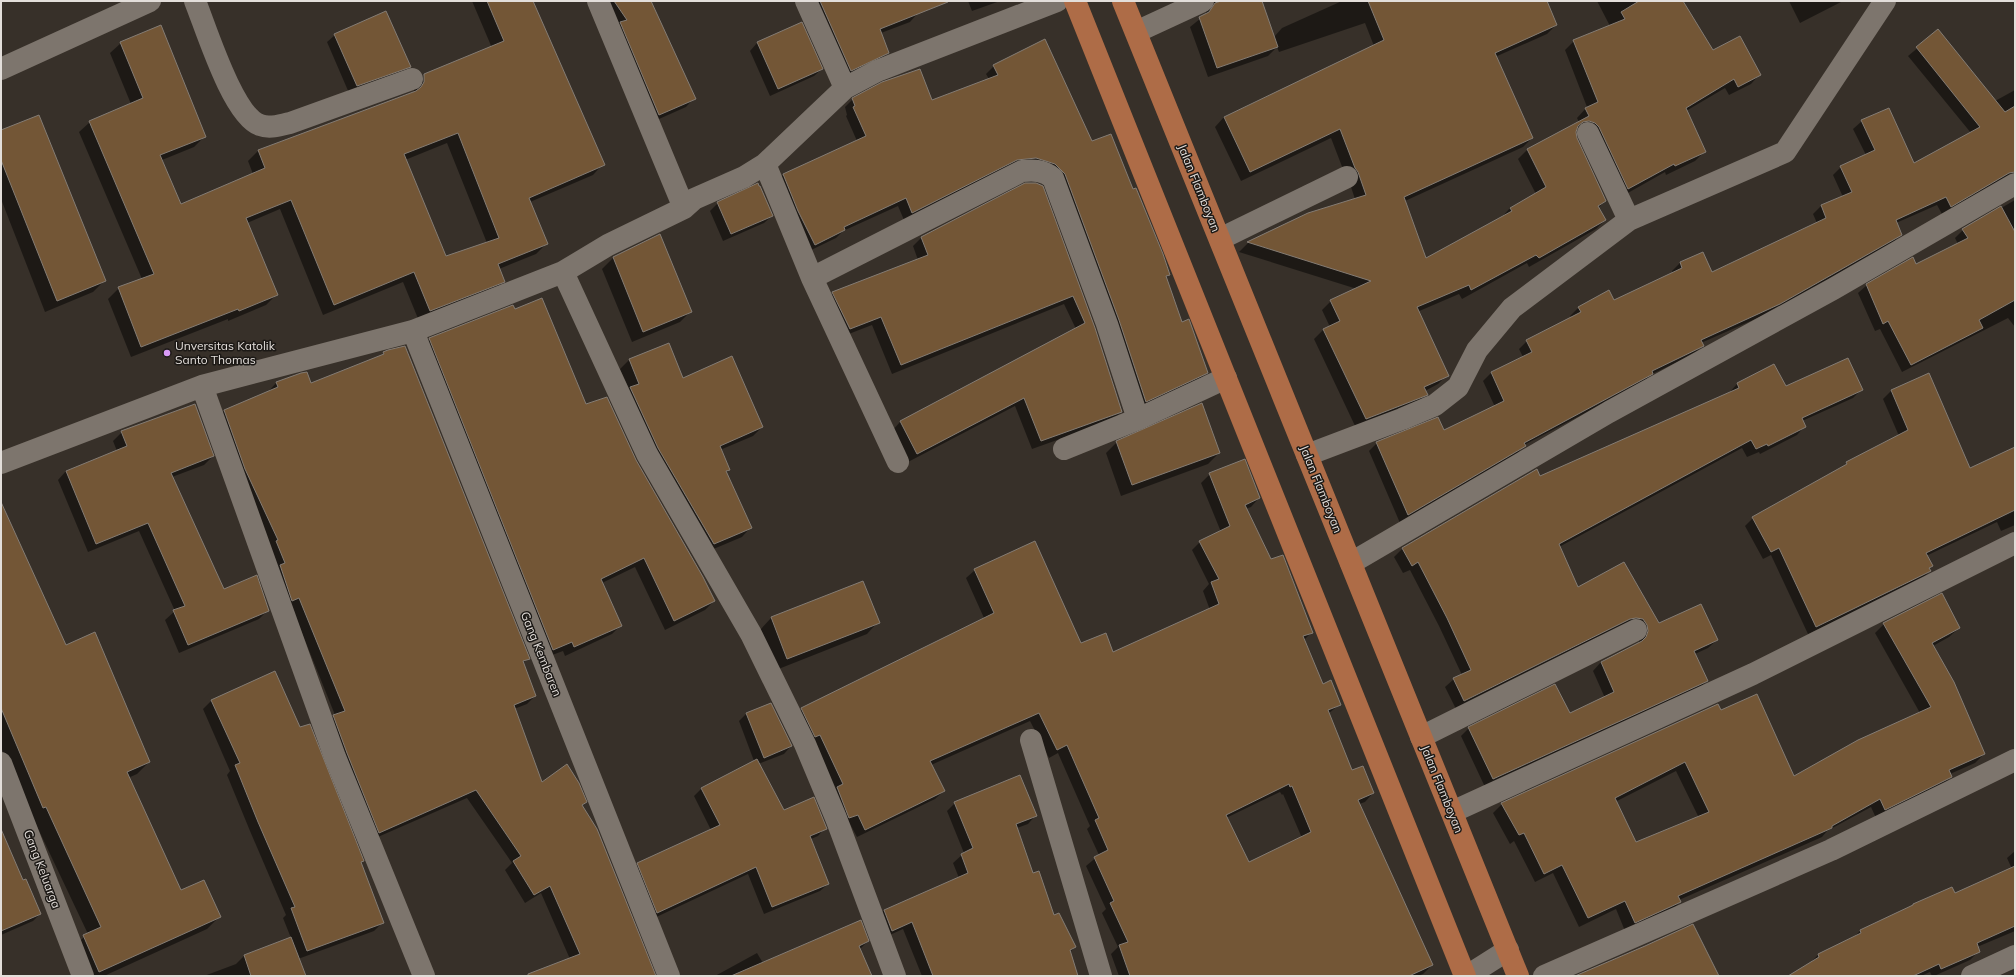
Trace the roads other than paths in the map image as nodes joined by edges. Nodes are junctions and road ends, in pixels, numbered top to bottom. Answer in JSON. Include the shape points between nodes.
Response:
{"nodes":[{"id":1,"x":150,"y":1,"type":"edge"},
{"id":2,"x":195,"y":1,"type":"edge"},
{"id":3,"x":598,"y":1,"type":"edge"},
{"id":4,"x":806,"y":1,"type":"edge"},
{"id":5,"x":1057,"y":1,"type":"edge"},
{"id":6,"x":1075,"y":1,"type":"edge"},
{"id":7,"x":1123,"y":1,"type":"edge"},
{"id":8,"x":1203,"y":1,"type":"edge"},
{"id":9,"x":1885,"y":1,"type":"edge"},
{"id":10,"x":1136,"y":32,"type":"junction"},
{"id":11,"x":1,"y":69,"type":"edge"},
{"id":12,"x":412,"y":79,"type":"dead end"},
{"id":13,"x":845,"y":88,"type":"junction"},
{"id":14,"x":1588,"y":133,"type":"dead end"},
{"id":15,"x":765,"y":164,"type":"junction"},
{"id":16,"x":1347,"y":177,"type":"dead end"},
{"id":17,"x":2015,"y":184,"type":"edge"},
{"id":18,"x":684,"y":208,"type":"junction"},
{"id":19,"x":1629,"y":220,"type":"junction"},
{"id":20,"x":1220,"y":239,"type":"junction"},
{"id":21,"x":563,"y":272,"type":"junction"},
{"id":22,"x":812,"y":278,"type":"junction"},
{"id":23,"x":413,"y":331,"type":"junction"},
{"id":24,"x":1226,"y":378,"type":"junction"},
{"id":25,"x":202,"y":386,"type":"junction"},
{"id":26,"x":1138,"y":419,"type":"junction"},
{"id":27,"x":1064,"y":449,"type":"dead end"},
{"id":28,"x":1307,"y":455,"type":"junction"},
{"id":29,"x":898,"y":462,"type":"dead end"},
{"id":30,"x":1,"y":463,"type":"edge"},
{"id":31,"x":2015,"y":543,"type":"edge"},
{"id":32,"x":1351,"y":563,"type":"junction"},
{"id":33,"x":1636,"y":630,"type":"dead end"},
{"id":34,"x":1421,"y":737,"type":"junction"},
{"id":35,"x":1031,"y":740,"type":"dead end"},
{"id":36,"x":2015,"y":760,"type":"edge"},
{"id":37,"x":1,"y":763,"type":"edge"},
{"id":38,"x":1452,"y":812,"type":"junction"},
{"id":39,"x":1508,"y":950,"type":"junction"},
{"id":40,"x":2015,"y":956,"type":"edge"},
{"id":41,"x":83,"y":976,"type":"edge"},
{"id":42,"x":424,"y":976,"type":"edge"},
{"id":43,"x":669,"y":976,"type":"edge"},
{"id":44,"x":895,"y":976,"type":"edge"},
{"id":45,"x":1101,"y":976,"type":"edge"},
{"id":46,"x":1466,"y":976,"type":"edge"},
{"id":47,"x":1518,"y":976,"type":"edge"},
{"id":48,"x":1544,"y":976,"type":"edge"},
{"id":49,"x":1972,"y":976,"type":"edge"}],
"edges":[{"from":1,"to":11,"type":"street"},
{"from":2,"to":12,"type":"street","via":[[232,94],[244,112],[259,125],[274,127],[290,123]]},
{"from":3,"to":18,"type":"street"},
{"from":4,"to":13,"type":"street"},
{"from":5,"to":13,"type":"street","via":[[877,71]]},
{"from":6,"to":24,"type":"main road"},
{"from":7,"to":10,"type":"main road","name":"Jalan Flamboyan"},
{"from":8,"to":10,"type":"street"},
{"from":9,"to":19,"type":"street","via":[[1785,152]]},
{"from":10,"to":20,"type":"main road","name":"Jalan Flamboyan"},
{"from":13,"to":15,"type":"street"},
{"from":14,"to":19,"type":"street"},
{"from":15,"to":18,"type":"street","via":[[744,177],[694,199]]},
{"from":15,"to":22,"type":"street"},
{"from":16,"to":20,"type":"street"},
{"from":17,"to":32,"type":"street","via":[[1833,289],[1603,416]]},
{"from":18,"to":21,"type":"street","via":[[608,245]]},
{"from":19,"to":28,"type":"street","via":[[1512,308],[1477,350],[1458,387],[1435,405]]},
{"from":20,"to":28,"type":"main road","name":"Jalan Flamboyan"},
{"from":21,"to":23,"type":"street"},
{"from":21,"to":44,"type":"street","via":[[647,454],[747,628],[805,744],[836,818]]},
{"from":22,"to":26,"type":"street","via":[[1022,171],[1045,172],[1053,178],[1105,317]]},
{"from":22,"to":29,"type":"street"},
{"from":23,"to":25,"type":"street"},
{"from":23,"to":43,"type":"street","name":"Gang Kembaren"},
{"from":24,"to":26,"type":"street"},
{"from":24,"to":46,"type":"main road"},
{"from":25,"to":30,"type":"street"},
{"from":25,"to":42,"type":"street","via":[[335,758]]},
{"from":26,"to":27,"type":"street"},
{"from":28,"to":32,"type":"main road","name":"Jalan Flamboyan"},
{"from":31,"to":38,"type":"street","via":[[1753,674]]},
{"from":32,"to":34,"type":"main road","name":"Jalan Flamboyan"},
{"from":33,"to":34,"type":"street"},
{"from":34,"to":38,"type":"main road","name":"Jalan Flamboyan"},
{"from":35,"to":45,"type":"street"},
{"from":36,"to":48,"type":"street","via":[[1831,850]]},
{"from":37,"to":41,"type":"street","name":"Gang Keluarga"},
{"from":38,"to":39,"type":"main road","name":"Jalan Flamboyan"},
{"from":39,"to":46,"type":"street"},
{"from":39,"to":47,"type":"main road","name":"Jalan Flamboyan"},
{"from":40,"to":49,"type":"street"}]}
